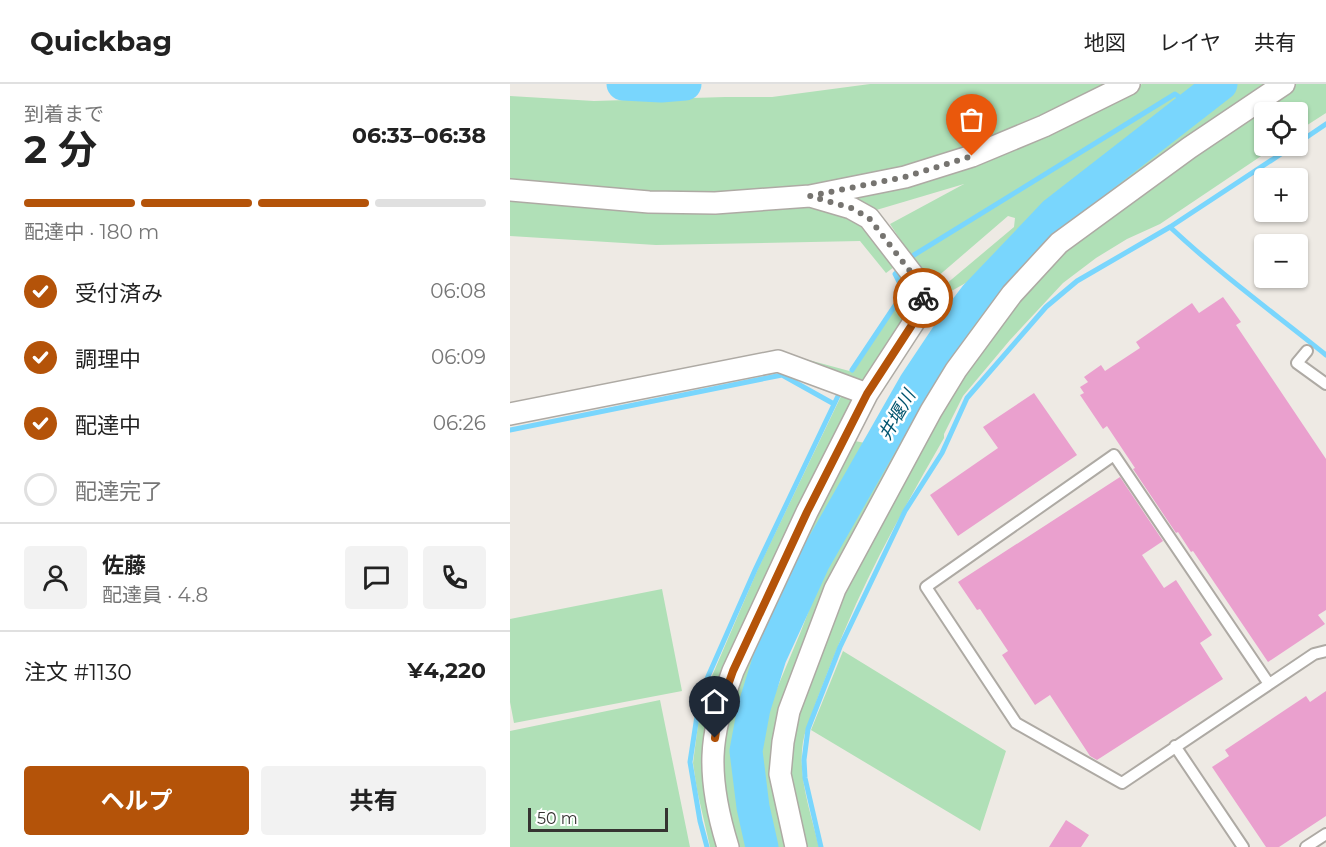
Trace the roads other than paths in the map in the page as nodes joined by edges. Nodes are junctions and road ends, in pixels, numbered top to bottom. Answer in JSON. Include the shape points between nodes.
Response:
{"nodes":[{"id":1,"x":1129,"y":84,"type":"edge"},
{"id":2,"x":1284,"y":84,"type":"edge"},
{"id":3,"x":510,"y":190,"type":"edge"},
{"id":4,"x":810,"y":196,"type":"junction"},
{"id":5,"x":1307,"y":351,"type":"dead end"},
{"id":6,"x":1326,"y":384,"type":"edge"},
{"id":7,"x":867,"y":394,"type":"junction"},
{"id":8,"x":510,"y":414,"type":"edge"},
{"id":9,"x":1326,"y":651,"type":"edge"},
{"id":10,"x":1269,"y":684,"type":"junction"},
{"id":11,"x":1175,"y":746,"type":"junction"},
{"id":12,"x":1326,"y":834,"type":"edge"},
{"id":13,"x":728,"y":847,"type":"edge"},
{"id":14,"x":796,"y":847,"type":"edge"},
{"id":15,"x":1243,"y":847,"type":"edge"},
{"id":16,"x":1306,"y":847,"type":"edge"}],
"edges":[{"from":1,"to":4,"type":"street","via":[[972,156],[905,177]]},
{"from":2,"to":14,"type":"street","via":[[1059,243],[1012,294],[956,370],[835,589],[789,711],[780,774]]},
{"from":3,"to":4,"type":"street","via":[[649,202],[715,203]]},
{"from":4,"to":7,"type":"street","via":[[851,208],[869,218],[923,288],[923,308]]},
{"from":5,"to":6,"type":"lane","via":[[1297,363]]},
{"from":7,"to":8,"type":"street","via":[[778,361]]},
{"from":7,"to":13,"type":"street","via":[[807,512],[725,693],[713,755]]},
{"from":9,"to":10,"type":"lane","via":[[1314,654]]},
{"from":10,"to":11,"type":"lane"},
{"from":10,"to":11,"type":"lane","via":[[1114,455],[926,587],[1016,723],[1122,783]]},
{"from":11,"to":15,"type":"lane"},
{"from":12,"to":16,"type":"lane"}]}
